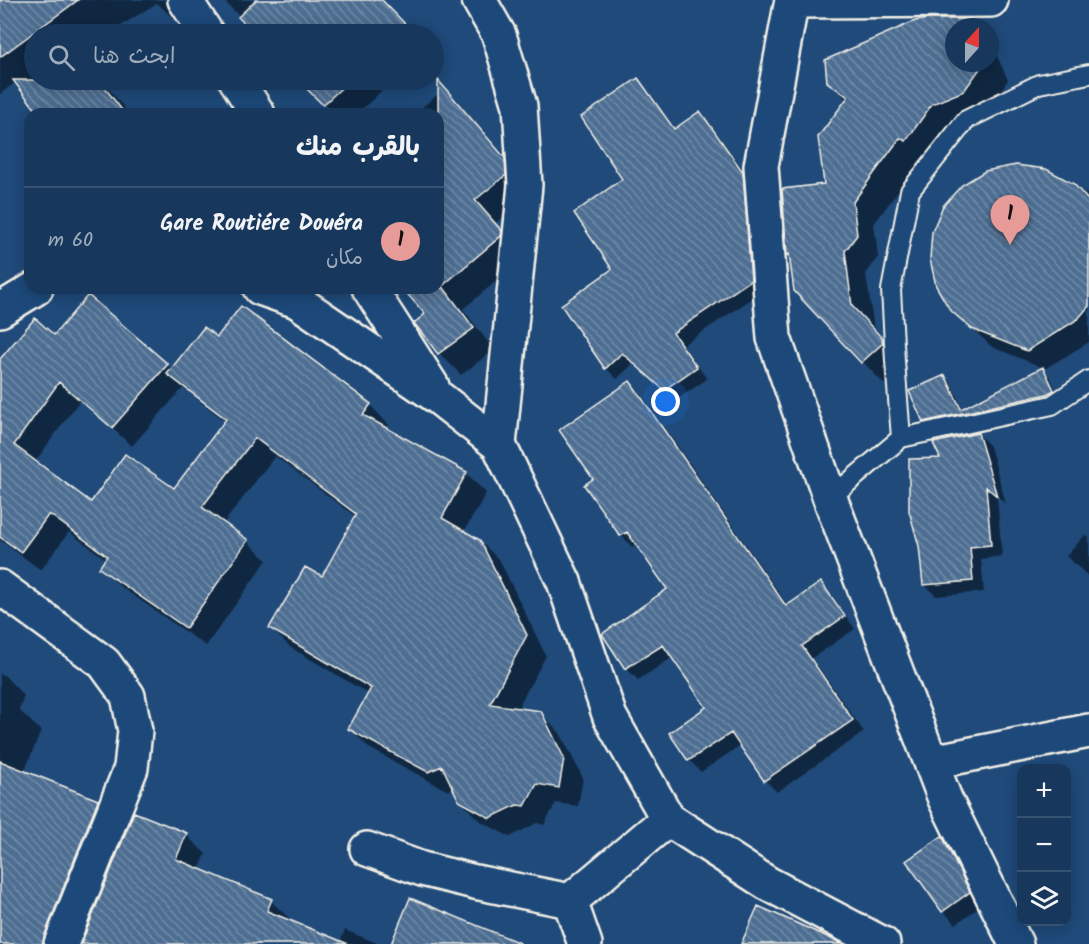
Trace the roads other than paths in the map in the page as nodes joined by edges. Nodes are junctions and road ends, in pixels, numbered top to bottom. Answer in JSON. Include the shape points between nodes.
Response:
{"nodes":[{"id":1,"x":185,"y":0,"type":"edge"},
{"id":2,"x":479,"y":0,"type":"edge"},
{"id":3,"x":991,"y":0,"type":"edge"},
{"id":4,"x":792,"y":1,"type":"edge"},
{"id":5,"x":201,"y":24,"type":"edge"},
{"id":6,"x":1089,"y":75,"type":"edge"},
{"id":7,"x":242,"y":90,"type":"edge"},
{"id":8,"x":254,"y":108,"type":"edge"},
{"id":9,"x":26,"y":294,"type":"edge"},
{"id":10,"x":277,"y":294,"type":"edge"},
{"id":11,"x":373,"y":294,"type":"edge"},
{"id":12,"x":0,"y":310,"type":"edge"},
{"id":13,"x":1089,"y":380,"type":"edge"},
{"id":14,"x":439,"y":398,"type":"junction"},
{"id":15,"x":901,"y":438,"type":"junction"},
{"id":16,"x":499,"y":445,"type":"junction"},
{"id":17,"x":830,"y":498,"type":"junction"},
{"id":18,"x":0,"y":587,"type":"edge"},
{"id":19,"x":1089,"y":731,"type":"edge"},
{"id":20,"x":932,"y":762,"type":"junction"},
{"id":21,"x":668,"y":819,"type":"junction"},
{"id":22,"x":368,"y":849,"type":"dead end"},
{"id":23,"x":570,"y":901,"type":"junction"},
{"id":24,"x":61,"y":944,"type":"edge"},
{"id":25,"x":585,"y":944,"type":"edge"},
{"id":26,"x":883,"y":944,"type":"edge"},
{"id":27,"x":1016,"y":944,"type":"edge"}],
"edges":[{"from":1,"to":5,"type":"street"},
{"from":2,"to":16,"type":"street","via":[[499,35],[519,106],[525,185]]},
{"from":3,"to":4,"type":"street"},
{"from":4,"to":17,"type":"street","via":[[761,166],[774,338]]},
{"from":6,"to":15,"type":"lane","via":[[1039,84],[966,120],[910,190],[891,290]]},
{"from":7,"to":8,"type":"street"},
{"from":9,"to":12,"type":"street"},
{"from":10,"to":14,"type":"street","via":[[297,301]]},
{"from":11,"to":14,"type":"street"},
{"from":13,"to":15,"type":"lane","via":[[1052,405]]},
{"from":14,"to":16,"type":"street"},
{"from":15,"to":17,"type":"lane"},
{"from":16,"to":21,"type":"street","via":[[564,582],[610,717]]},
{"from":17,"to":20,"type":"street"},
{"from":18,"to":24,"type":"street","via":[[104,663],[128,696],[135,731],[131,768]]},
{"from":19,"to":20,"type":"street"},
{"from":20,"to":27,"type":"street","via":[[945,799]]},
{"from":21,"to":23,"type":"street"},
{"from":21,"to":26,"type":"street","via":[[766,884]]},
{"from":22,"to":23,"type":"street","via":[[475,882]]},
{"from":23,"to":25,"type":"street"}]}
